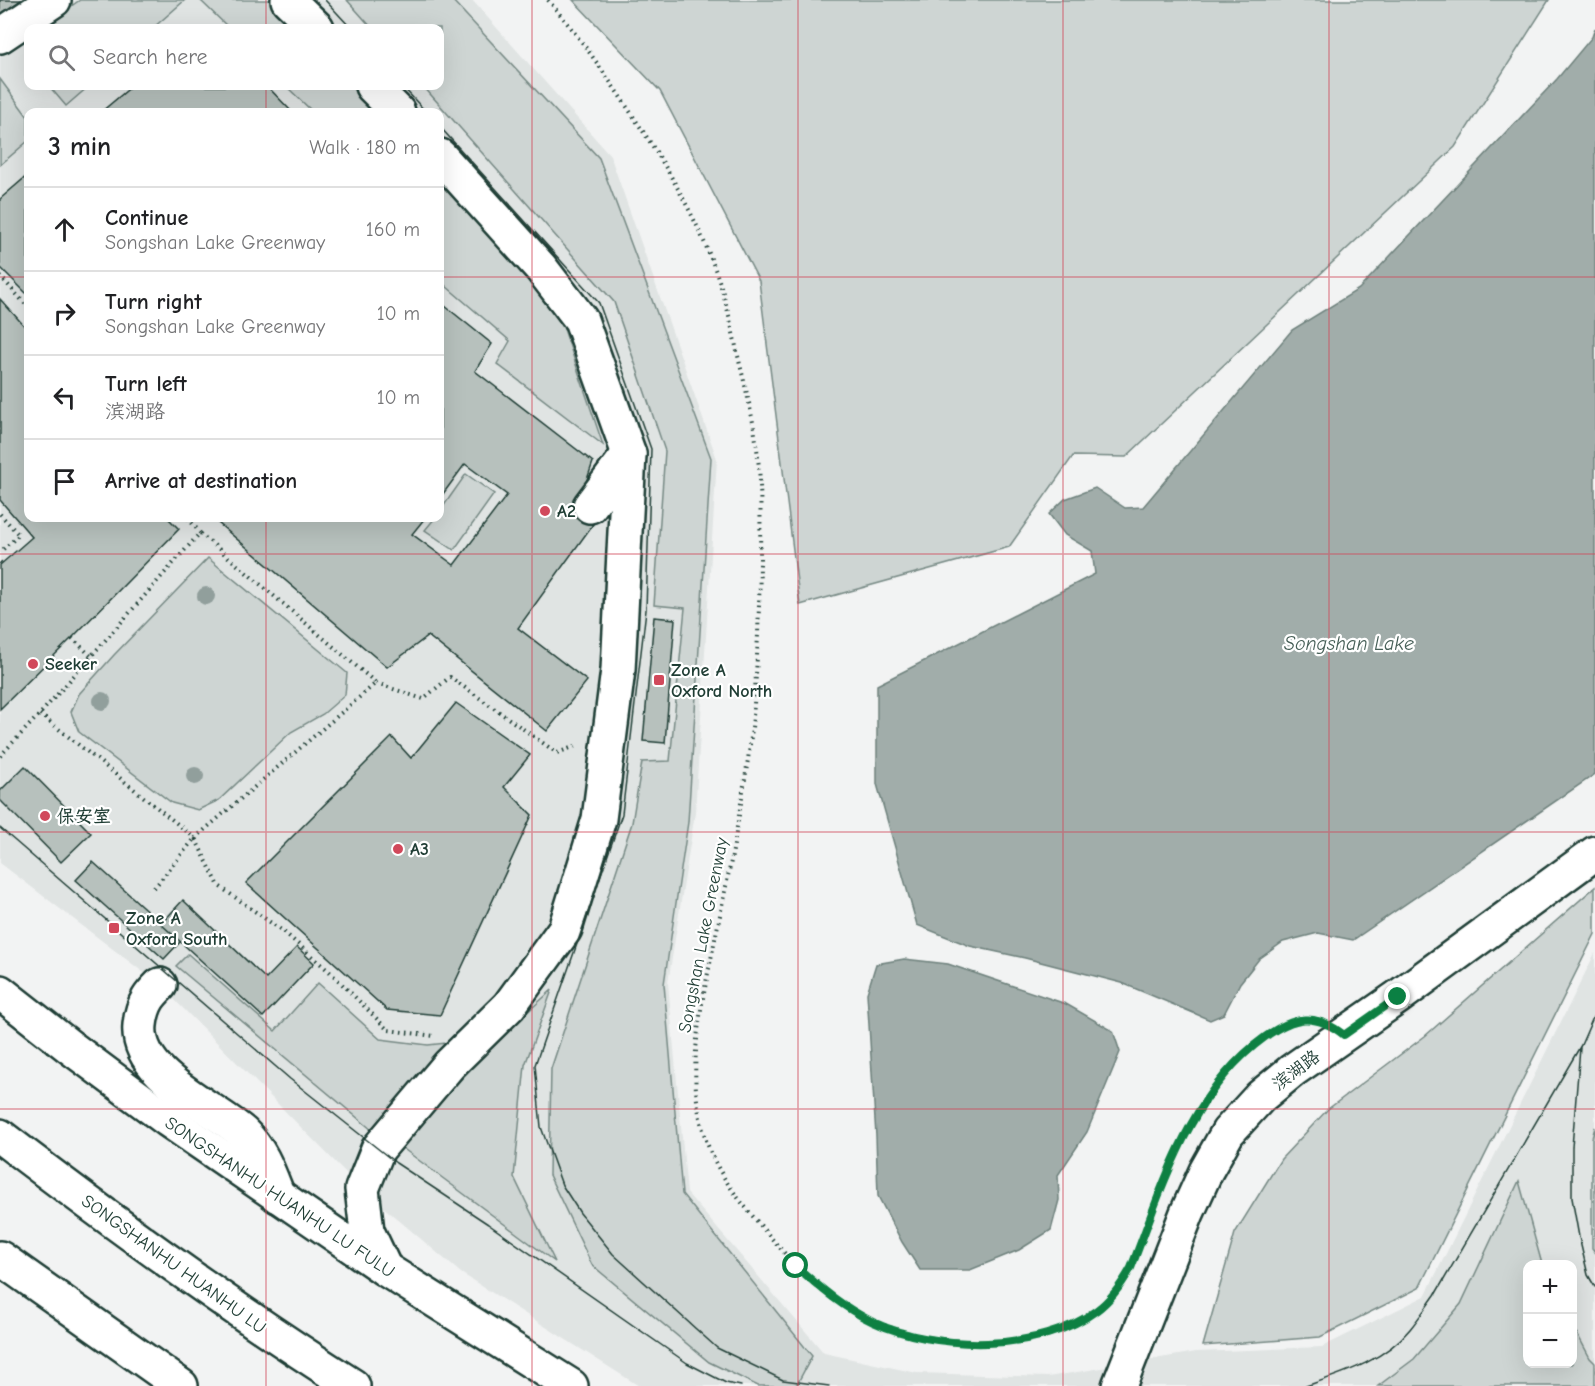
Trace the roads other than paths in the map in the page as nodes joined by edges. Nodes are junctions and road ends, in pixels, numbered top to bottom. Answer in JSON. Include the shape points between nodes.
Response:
{"nodes":[{"id":1,"x":54,"y":0,"type":"edge"},
{"id":2,"x":288,"y":0,"type":"edge"},
{"id":3,"x":314,"y":24,"type":"edge"},
{"id":4,"x":0,"y":36,"type":"edge"},
{"id":5,"x":376,"y":90,"type":"edge"},
{"id":6,"x":394,"y":108,"type":"edge"},
{"id":7,"x":444,"y":160,"type":"edge"},
{"id":8,"x":629,"y":454,"type":"junction"},
{"id":9,"x":590,"y":506,"type":"dead end"},
{"id":10,"x":1595,"y":853,"type":"edge"},
{"id":11,"x":159,"y":985,"type":"dead end"},
{"id":12,"x":0,"y":992,"type":"edge"},
{"id":13,"x":0,"y":1136,"type":"edge"},
{"id":14,"x":278,"y":1196,"type":"junction"},
{"id":15,"x":0,"y":1258,"type":"edge"},
{"id":16,"x":385,"y":1269,"type":"junction"},
{"id":17,"x":181,"y":1386,"type":"edge"},
{"id":18,"x":353,"y":1386,"type":"edge"},
{"id":19,"x":571,"y":1386,"type":"edge"},
{"id":20,"x":1119,"y":1386,"type":"edge"}],
"edges":[{"from":1,"to":4,"type":"street"},
{"from":2,"to":3,"type":"street"},
{"from":5,"to":6,"type":"street"},
{"from":7,"to":8,"type":"street","via":[[541,268],[581,320]]},
{"from":8,"to":9,"type":"street"},
{"from":8,"to":16,"type":"street","via":[[618,670],[599,819],[565,929],[509,1006],[449,1065],[378,1149],[362,1189],[367,1231]]},
{"from":10,"to":20,"type":"street","name":"滨湖路","via":[[1293,1070],[1260,1097],[1228,1132],[1187,1213]]},
{"from":11,"to":14,"type":"street","via":[[141,1016],[142,1045],[148,1057],[157,1070],[221,1116],[258,1149]]},
{"from":12,"to":14,"type":"street","name":"SONGSHANHU HUANHU LU FULU","via":[[159,1113]]},
{"from":13,"to":18,"type":"street","name":"SONGSHANHU HUANHU LU","via":[[180,1270]]},
{"from":14,"to":16,"type":"street","name":"SONGSHANHU HUANHU LU FULU"},
{"from":15,"to":17,"type":"street"},
{"from":16,"to":19,"type":"street","name":"SONGSHANHU HUANHU LU FULU"}]}
